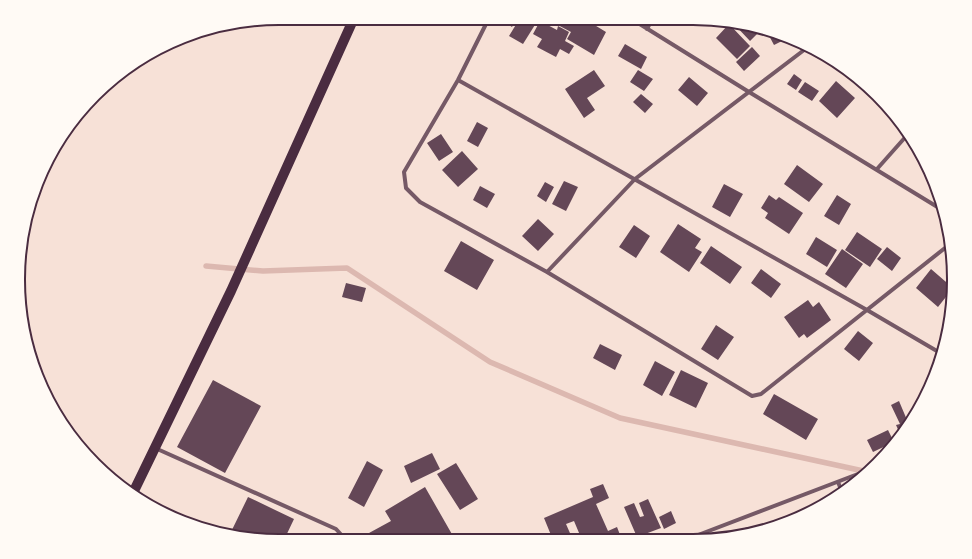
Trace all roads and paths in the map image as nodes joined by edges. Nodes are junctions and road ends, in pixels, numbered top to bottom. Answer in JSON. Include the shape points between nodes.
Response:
{"nodes":[{"id":1,"x":351,"y":25,"type":"edge"},
{"id":2,"x":486,"y":25,"type":"edge"},
{"id":3,"x":641,"y":25,"type":"edge"},
{"id":4,"x":649,"y":25,"type":"edge"},
{"id":5,"x":647,"y":29,"type":"junction"},
{"id":6,"x":804,"y":50,"type":"edge"},
{"id":7,"x":458,"y":80,"type":"junction"},
{"id":8,"x":748,"y":92,"type":"junction"},
{"id":9,"x":905,"y":139,"type":"edge"},
{"id":10,"x":877,"y":169,"type":"junction"},
{"id":11,"x":635,"y":179,"type":"junction"},
{"id":12,"x":935,"y":206,"type":"edge"},
{"id":13,"x":945,"y":248,"type":"edge"},
{"id":14,"x":547,"y":272,"type":"junction"},
{"id":15,"x":867,"y":310,"type":"junction"},
{"id":16,"x":936,"y":351,"type":"edge"},
{"id":17,"x":155,"y":448,"type":"junction"},
{"id":18,"x":854,"y":475,"type":"edge"},
{"id":19,"x":838,"y":482,"type":"junction"},
{"id":20,"x":840,"y":487,"type":"edge"},
{"id":21,"x":135,"y":489,"type":"edge"},
{"id":22,"x":702,"y":533,"type":"edge"},
{"id":23,"x":341,"y":534,"type":"edge"}],
"edges":[{"from":1,"to":17,"type":"main road","via":[[230,291]]},
{"from":2,"to":7,"type":"street"},
{"from":3,"to":5,"type":"street"},
{"from":4,"to":5,"type":"street"},
{"from":5,"to":8,"type":"street"},
{"from":6,"to":8,"type":"street"},
{"from":7,"to":11,"type":"street"},
{"from":7,"to":14,"type":"street","via":[[404,172],[406,188],[420,202]]},
{"from":8,"to":10,"type":"street"},
{"from":8,"to":11,"type":"street"},
{"from":9,"to":10,"type":"street"},
{"from":10,"to":12,"type":"street"},
{"from":11,"to":14,"type":"street"},
{"from":11,"to":15,"type":"street"},
{"from":13,"to":15,"type":"street"},
{"from":14,"to":15,"type":"street","via":[[752,396],[761,394]]},
{"from":15,"to":16,"type":"street"},
{"from":17,"to":21,"type":"main road"},
{"from":17,"to":23,"type":"street","via":[[336,529]]},
{"from":18,"to":19,"type":"street"},
{"from":19,"to":20,"type":"street"},
{"from":19,"to":22,"type":"street"}]}
